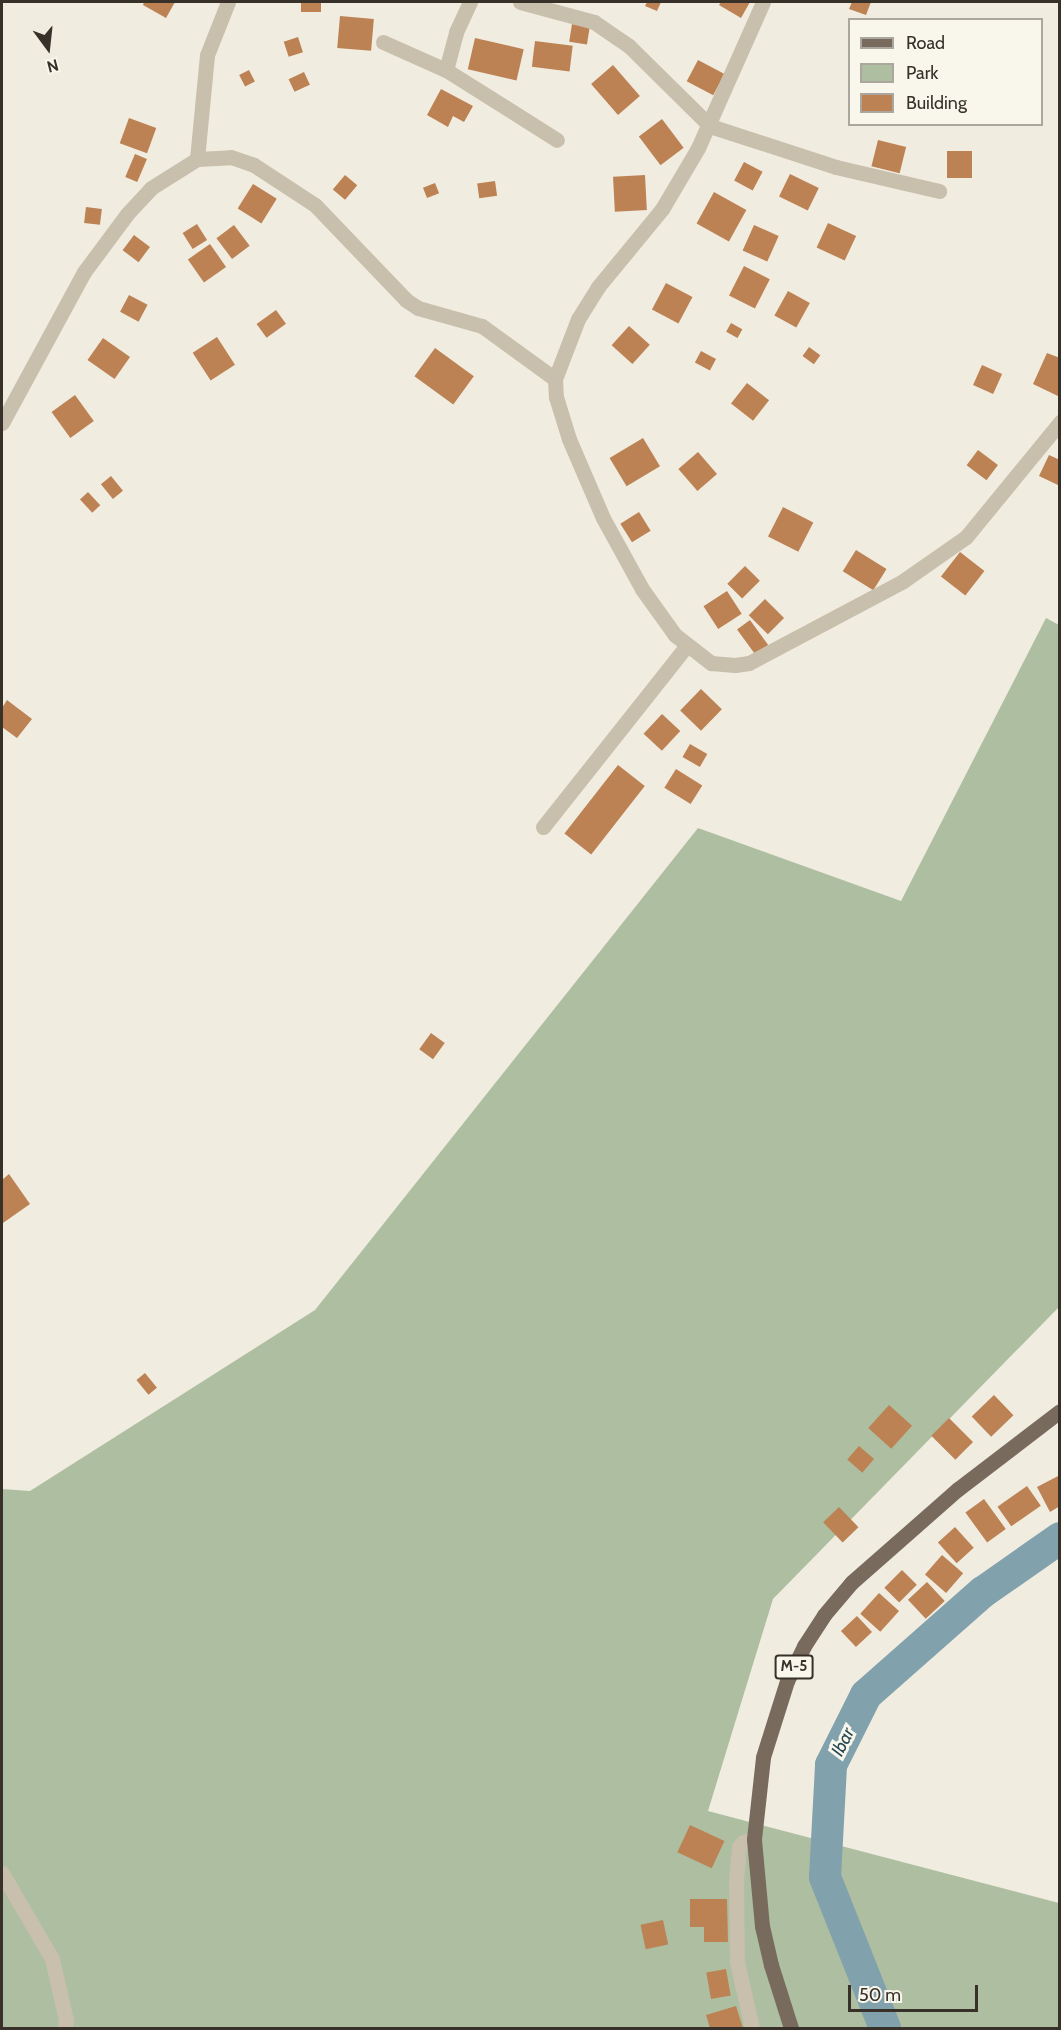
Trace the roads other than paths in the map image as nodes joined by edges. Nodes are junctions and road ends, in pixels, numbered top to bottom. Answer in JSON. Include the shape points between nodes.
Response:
{"nodes":[{"id":1,"x":228,"y":2,"type":"edge"},
{"id":2,"x":470,"y":2,"type":"edge"},
{"id":3,"x":520,"y":2,"type":"edge"},
{"id":4,"x":763,"y":2,"type":"edge"},
{"id":5,"x":383,"y":42,"type":"dead end"},
{"id":6,"x":446,"y":70,"type":"junction"},
{"id":7,"x":710,"y":126,"type":"junction"},
{"id":8,"x":557,"y":140,"type":"dead end"},
{"id":9,"x":197,"y":159,"type":"junction"},
{"id":10,"x":939,"y":191,"type":"dead end"},
{"id":11,"x":555,"y":379,"type":"junction"},
{"id":12,"x":1059,"y":422,"type":"edge"},
{"id":13,"x":2,"y":423,"type":"edge"},
{"id":14,"x":687,"y":645,"type":"junction"},
{"id":15,"x":543,"y":827,"type":"dead end"},
{"id":16,"x":1059,"y":1411,"type":"edge"},
{"id":17,"x":754,"y":1839,"type":"junction"},
{"id":18,"x":2,"y":1874,"type":"edge"},
{"id":19,"x":65,"y":2028,"type":"edge"},
{"id":20,"x":752,"y":2028,"type":"edge"},
{"id":21,"x":790,"y":2028,"type":"edge"}],
"edges":[{"from":1,"to":9,"type":"street","via":[[207,55]]},
{"from":2,"to":6,"type":"street","via":[[456,32]]},
{"from":3,"to":7,"type":"street","via":[[594,22],[629,46]]},
{"from":4,"to":7,"type":"street"},
{"from":5,"to":6,"type":"street"},
{"from":6,"to":8,"type":"street"},
{"from":7,"to":10,"type":"street","via":[[836,167]]},
{"from":7,"to":11,"type":"street","via":[[662,209],[598,287],[578,319]]},
{"from":9,"to":11,"type":"street","via":[[231,158],[254,165],[315,205],[406,300],[418,308],[482,326]]},
{"from":9,"to":13,"type":"street","via":[[151,188],[84,272]]},
{"from":11,"to":14,"type":"street","via":[[556,397],[569,439],[603,518],[642,589],[675,635]]},
{"from":12,"to":14,"type":"street","via":[[966,537],[903,581],[749,663],[711,663]]},
{"from":14,"to":15,"type":"street"},
{"from":16,"to":17,"type":"main road","number":"M-5","via":[[884,1552],[824,1615],[804,1646],[773,1718],[763,1757]]},
{"from":17,"to":20,"type":"street","via":[[739,1846],[736,1881],[737,1962]]},
{"from":17,"to":21,"type":"main road","number":"M-5","via":[[762,1926]]},
{"from":18,"to":19,"type":"street","via":[[52,1959]]}]}
